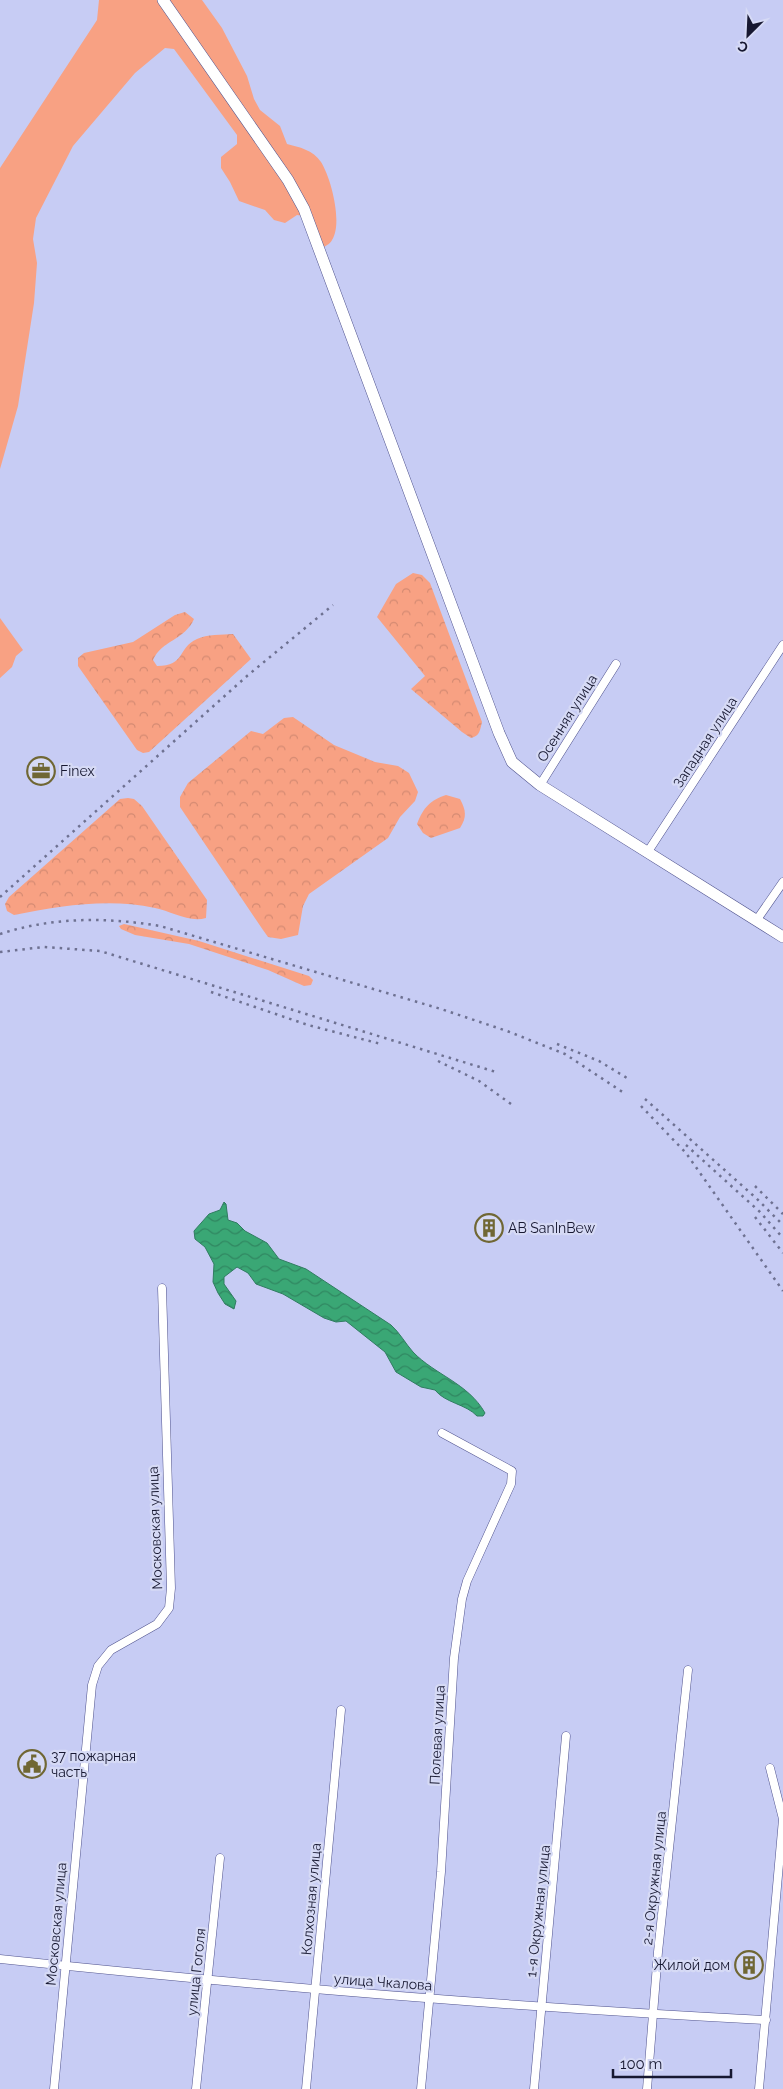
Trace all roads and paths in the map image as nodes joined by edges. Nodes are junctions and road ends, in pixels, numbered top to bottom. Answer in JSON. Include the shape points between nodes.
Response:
{"nodes":[{"id":1,"x":162,"y":0,"type":"edge"},
{"id":2,"x":783,"y":646,"type":"edge"},
{"id":3,"x":616,"y":664,"type":"dead end"},
{"id":4,"x":540,"y":785,"type":"junction"},
{"id":5,"x":647,"y":852,"type":"junction"},
{"id":6,"x":783,"y":882,"type":"edge"},
{"id":7,"x":756,"y":921,"type":"junction"},
{"id":8,"x":783,"y":937,"type":"edge"},
{"id":9,"x":162,"y":1288,"type":"dead end"},
{"id":10,"x":442,"y":1433,"type":"dead end"},
{"id":11,"x":688,"y":1670,"type":"dead end"},
{"id":12,"x":341,"y":1710,"type":"dead end"},
{"id":13,"x":566,"y":1736,"type":"dead end"},
{"id":14,"x":770,"y":1768,"type":"dead end"},
{"id":15,"x":220,"y":1858,"type":"dead end"},
{"id":16,"x":0,"y":1959,"type":"edge"},
{"id":17,"x":64,"y":1966,"type":"junction"},
{"id":18,"x":208,"y":1979,"type":"junction"},
{"id":19,"x":315,"y":1990,"type":"junction"},
{"id":20,"x":429,"y":1997,"type":"junction"},
{"id":21,"x":541,"y":2008,"type":"junction"},
{"id":22,"x":654,"y":2014,"type":"junction"},
{"id":23,"x":766,"y":2020,"type":"junction"},
{"id":24,"x":54,"y":2089,"type":"edge"},
{"id":25,"x":196,"y":2089,"type":"edge"},
{"id":26,"x":306,"y":2089,"type":"edge"},
{"id":27,"x":421,"y":2089,"type":"edge"},
{"id":28,"x":534,"y":2089,"type":"edge"},
{"id":29,"x":647,"y":2089,"type":"edge"},
{"id":30,"x":760,"y":2089,"type":"edge"}],
"edges":[{"from":1,"to":4,"type":"street","via":[[288,180],[304,209],[499,733],[512,762]]},
{"from":2,"to":5,"type":"street","name":"Западная улица"},
{"from":3,"to":4,"type":"street","name":"Осенняя улица"},
{"from":4,"to":5,"type":"street"},
{"from":5,"to":7,"type":"street"},
{"from":6,"to":7,"type":"street"},
{"from":7,"to":8,"type":"street"},
{"from":9,"to":17,"type":"street","name":"Московская улица","via":[[171,1588],[168,1608],[157,1624],[111,1650],[94,1676]]},
{"from":10,"to":20,"type":"street","name":"Полевая улица","via":[[512,1471],[512,1475],[462,1599],[454,1658],[441,1872]]},
{"from":11,"to":22,"type":"street","name":"2-я Окружная улица"},
{"from":12,"to":19,"type":"street","name":"Колхозная улица"},
{"from":13,"to":21,"type":"street","name":"1-я Окружная улица"},
{"from":14,"to":23,"type":"street","via":[[783,1819]]},
{"from":15,"to":18,"type":"street","name":"улица Гоголя"},
{"from":16,"to":17,"type":"street","name":"улица Чкалова"},
{"from":17,"to":18,"type":"street","name":"улица Чкалова"},
{"from":17,"to":24,"type":"street","name":"Московская улица"},
{"from":18,"to":19,"type":"street","name":"улица Чкалова"},
{"from":18,"to":25,"type":"street","name":"улица Гоголя"},
{"from":19,"to":20,"type":"street","name":"улица Чкалова"},
{"from":19,"to":26,"type":"street","name":"Колхозная улица"},
{"from":20,"to":21,"type":"street","name":"улица Чкалова"},
{"from":20,"to":27,"type":"street","name":"Полевая улица"},
{"from":21,"to":22,"type":"street","name":"улица Чкалова"},
{"from":21,"to":28,"type":"street","name":"1-я Окружная улица"},
{"from":22,"to":23,"type":"street","name":"улица Чкалова"},
{"from":22,"to":29,"type":"street","name":"2-я Окружная улица"},
{"from":23,"to":30,"type":"street"}]}
